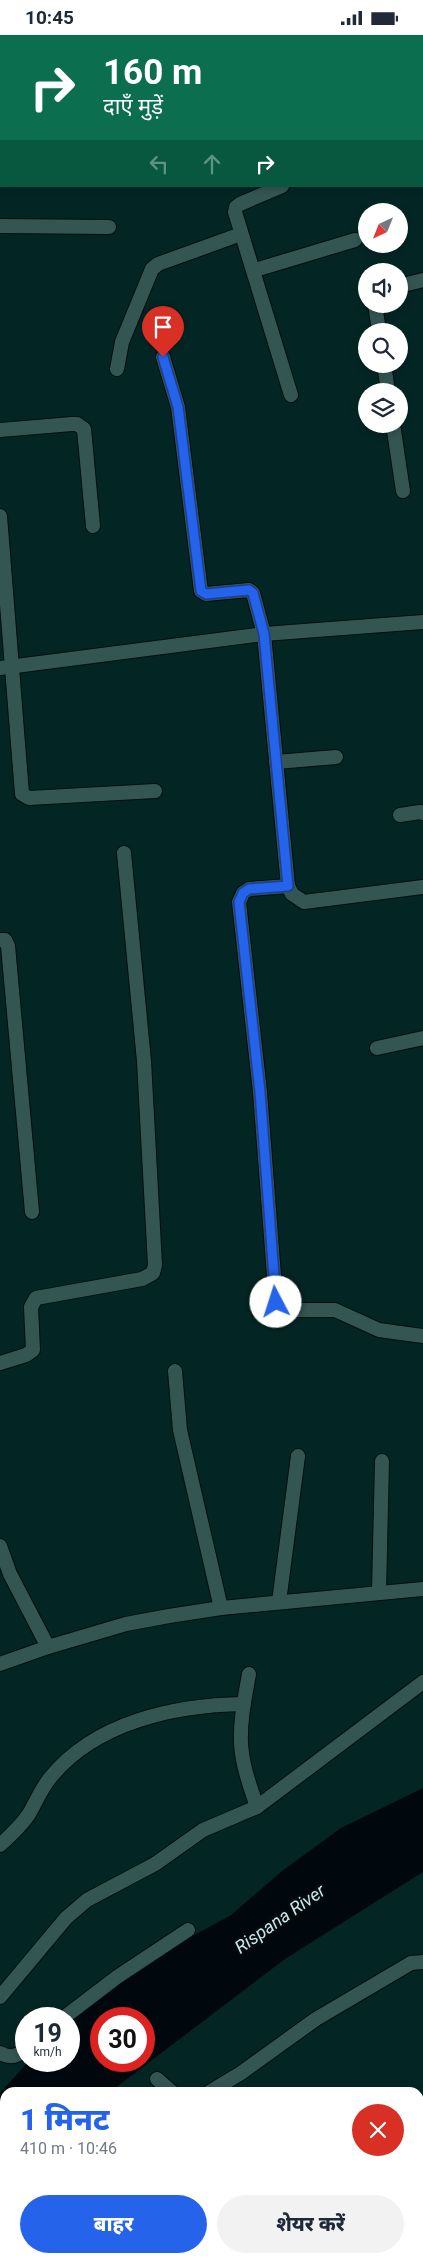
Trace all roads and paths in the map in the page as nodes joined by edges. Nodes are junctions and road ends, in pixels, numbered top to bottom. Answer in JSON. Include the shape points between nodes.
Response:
{"nodes":[{"id":1,"x":280,"y":187,"type":"edge"},
{"id":2,"x":0,"y":226,"type":"edge"},
{"id":3,"x":109,"y":227,"type":"dead end"},
{"id":4,"x":241,"y":234,"type":"junction"},
{"id":5,"x":355,"y":240,"type":"dead end"},
{"id":6,"x":255,"y":270,"type":"junction"},
{"id":7,"x":423,"y":280,"type":"edge"},
{"id":8,"x":408,"y":284,"type":"edge"},
{"id":9,"x":163,"y":357,"type":"dead end"},
{"id":10,"x":117,"y":369,"type":"dead end"},
{"id":11,"x":291,"y":395,"type":"dead end"},
{"id":12,"x":0,"y":431,"type":"edge"},
{"id":13,"x":394,"y":433,"type":"edge"},
{"id":14,"x":403,"y":491,"type":"dead end"},
{"id":15,"x":0,"y":516,"type":"edge"},
{"id":16,"x":93,"y":526,"type":"dead end"},
{"id":17,"x":423,"y":624,"type":"edge"},
{"id":18,"x":264,"y":634,"type":"junction"},
{"id":19,"x":6,"y":667,"type":"edge"},
{"id":20,"x":336,"y":757,"type":"dead end"},
{"id":21,"x":276,"y":762,"type":"junction"},
{"id":22,"x":155,"y":791,"type":"dead end"},
{"id":23,"x":423,"y":813,"type":"edge"},
{"id":24,"x":400,"y":815,"type":"dead end"},
{"id":25,"x":124,"y":853,"type":"dead end"},
{"id":26,"x":288,"y":886,"type":"junction"},
{"id":27,"x":423,"y":887,"type":"edge"},
{"id":28,"x":0,"y":940,"type":"edge"},
{"id":29,"x":423,"y":1038,"type":"edge"},
{"id":30,"x":377,"y":1048,"type":"dead end"},
{"id":31,"x":32,"y":1212,"type":"dead end"},
{"id":32,"x":423,"y":1336,"type":"edge"},
{"id":33,"x":0,"y":1363,"type":"edge"},
{"id":34,"x":175,"y":1371,"type":"dead end"},
{"id":35,"x":298,"y":1456,"type":"dead end"},
{"id":36,"x":382,"y":1461,"type":"dead end"},
{"id":37,"x":0,"y":1546,"type":"edge"},
{"id":38,"x":5,"y":1576,"type":"edge"},
{"id":39,"x":423,"y":1589,"type":"edge"},
{"id":40,"x":379,"y":1592,"type":"junction"},
{"id":41,"x":279,"y":1602,"type":"junction"},
{"id":42,"x":221,"y":1608,"type":"junction"},
{"id":43,"x":48,"y":1647,"type":"junction"},
{"id":44,"x":0,"y":1664,"type":"edge"},
{"id":45,"x":249,"y":1674,"type":"dead end"},
{"id":46,"x":423,"y":1682,"type":"edge"},
{"id":47,"x":244,"y":1704,"type":"junction"},
{"id":48,"x":257,"y":1807,"type":"junction"},
{"id":49,"x":0,"y":1845,"type":"edge"},
{"id":50,"x":188,"y":1929,"type":"dead end"},
{"id":51,"x":423,"y":1962,"type":"edge"},
{"id":52,"x":0,"y":1997,"type":"edge"},
{"id":53,"x":78,"y":2007,"type":"edge"},
{"id":54,"x":0,"y":2053,"type":"edge"},
{"id":55,"x":15,"y":2056,"type":"edge"},
{"id":56,"x":157,"y":2079,"type":"dead end"},
{"id":57,"x":166,"y":2087,"type":"edge"},
{"id":58,"x":218,"y":2087,"type":"edge"}],
"edges":[{"from":1,"to":4,"type":"street","via":[[236,207]]},
{"from":2,"to":3,"type":"street"},
{"from":4,"to":6,"type":"street"},
{"from":4,"to":10,"type":"street","via":[[158,263],[152,269],[122,342]]},
{"from":5,"to":6,"type":"street"},
{"from":6,"to":11,"type":"street"},
{"from":7,"to":8,"type":"street"},
{"from":9,"to":18,"type":"street","via":[[178,407],[201,591],[206,594],[249,590],[253,593]]},
{"from":12,"to":16,"type":"street","via":[[72,424],[84,429]]},
{"from":13,"to":14,"type":"street"},
{"from":15,"to":19,"type":"street"},
{"from":17,"to":18,"type":"street"},
{"from":18,"to":19,"type":"street"},
{"from":18,"to":21,"type":"street"},
{"from":19,"to":22,"type":"street","via":[[24,797]]},
{"from":20,"to":21,"type":"street"},
{"from":21,"to":26,"type":"street"},
{"from":23,"to":24,"type":"street"},
{"from":25,"to":33,"type":"street","via":[[144,1061],[153,1273],[142,1279],[36,1298],[31,1307],[33,1349],[26,1355]]},
{"from":26,"to":27,"type":"street","via":[[292,894],[304,902]]},
{"from":26,"to":32,"type":"street","via":[[249,889],[239,902],[260,1092],[276,1302],[283,1310],[334,1310],[379,1330]]},
{"from":28,"to":31,"type":"street","via":[[5,940],[8,946]]},
{"from":29,"to":30,"type":"street"},
{"from":34,"to":42,"type":"street","via":[[180,1429]]},
{"from":35,"to":41,"type":"street"},
{"from":36,"to":40,"type":"street"},
{"from":37,"to":38,"type":"street"},
{"from":38,"to":43,"type":"street"},
{"from":39,"to":40,"type":"street"},
{"from":40,"to":41,"type":"street"},
{"from":41,"to":42,"type":"street"},
{"from":42,"to":43,"type":"street","via":[[145,1620]]},
{"from":43,"to":44,"type":"street"},
{"from":45,"to":47,"type":"street"},
{"from":46,"to":48,"type":"street"},
{"from":47,"to":48,"type":"street","via":[[241,1745]]},
{"from":47,"to":49,"type":"street","via":[[208,1704],[166,1712],[115,1729],[87,1744],[50,1779],[24,1821]]},
{"from":48,"to":52,"type":"street","via":[[203,1830],[155,1864],[87,1900],[66,1918]]},
{"from":50,"to":53,"type":"street"},
{"from":51,"to":58,"type":"street","via":[[411,1963],[332,2009]]},
{"from":54,"to":55,"type":"street"},
{"from":56,"to":57,"type":"street"}]}
